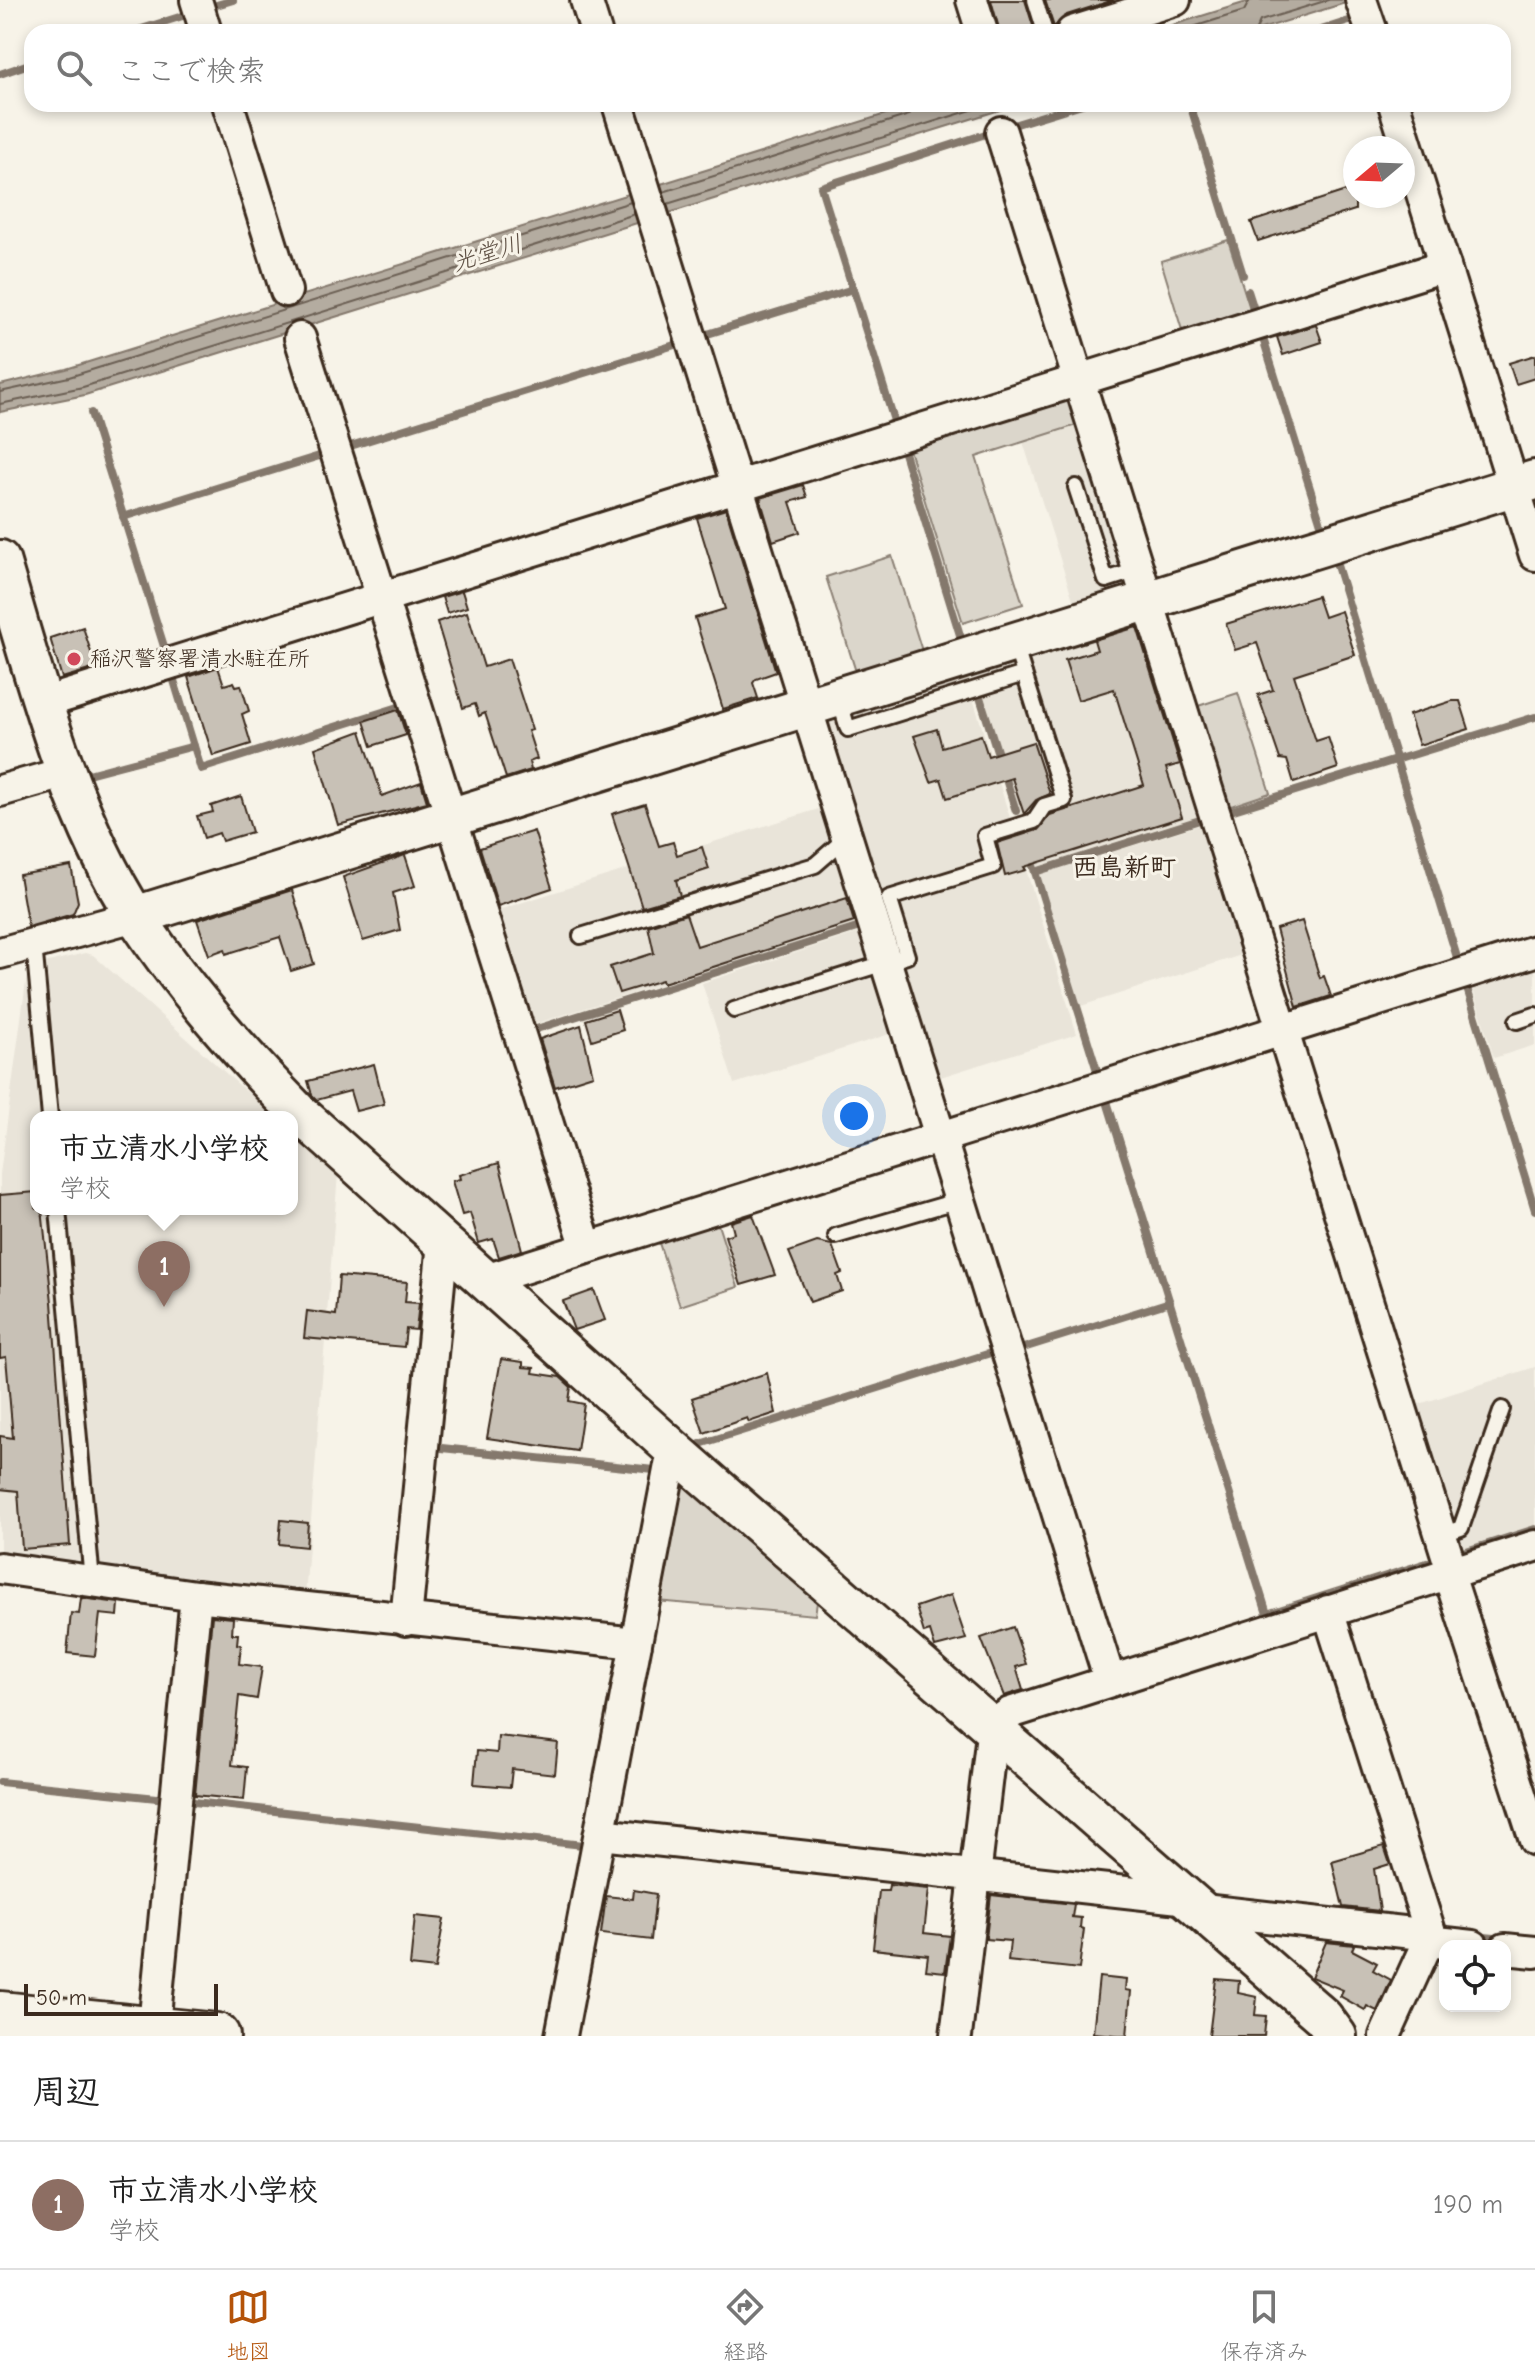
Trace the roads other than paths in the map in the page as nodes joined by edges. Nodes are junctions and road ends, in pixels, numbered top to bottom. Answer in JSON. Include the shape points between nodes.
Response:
{"nodes":[{"id":1,"x":196,"y":0,"type":"edge"},
{"id":2,"x":586,"y":0,"type":"edge"},
{"id":3,"x":972,"y":0,"type":"edge"},
{"id":4,"x":1035,"y":0,"type":"edge"},
{"id":5,"x":1165,"y":1,"type":"edge"},
{"id":6,"x":204,"y":24,"type":"edge"},
{"id":7,"x":594,"y":24,"type":"edge"},
{"id":8,"x":980,"y":24,"type":"edge"},
{"id":9,"x":1042,"y":24,"type":"edge"},
{"id":10,"x":1088,"y":24,"type":"edge"},
{"id":11,"x":230,"y":112,"type":"edge"},
{"id":12,"x":621,"y":112,"type":"edge"},
{"id":13,"x":1397,"y":112,"type":"edge"},
{"id":14,"x":1001,"y":132,"type":"dead end"},
{"id":15,"x":1445,"y":266,"type":"junction"},
{"id":16,"x":286,"y":291,"type":"dead end"},
{"id":17,"x":300,"y":338,"type":"dead end"},
{"id":18,"x":1078,"y":381,"type":"junction"},
{"id":19,"x":1524,"y":484,"type":"edge"},
{"id":20,"x":737,"y":487,"type":"junction"},
{"id":21,"x":1076,"y":487,"type":"dead end"},
{"id":22,"x":1535,"y":555,"type":"edge"},
{"id":23,"x":0,"y":560,"type":"edge"},
{"id":24,"x":1142,"y":586,"type":"junction"},
{"id":25,"x":382,"y":598,"type":"junction"},
{"id":26,"x":1019,"y":658,"type":"junction"},
{"id":27,"x":822,"y":702,"type":"junction"},
{"id":28,"x":43,"y":703,"type":"junction"},
{"id":29,"x":67,"y":772,"type":"junction"},
{"id":30,"x":0,"y":791,"type":"edge"},
{"id":31,"x":450,"y":818,"type":"junction"},
{"id":32,"x":847,"y":837,"type":"junction"},
{"id":33,"x":135,"y":916,"type":"junction"},
{"id":34,"x":581,"y":936,"type":"dead end"},
{"id":35,"x":34,"y":944,"type":"junction"},
{"id":36,"x":1535,"y":951,"type":"edge"},
{"id":37,"x":0,"y":953,"type":"edge"},
{"id":38,"x":886,"y":963,"type":"junction"},
{"id":39,"x":734,"y":1010,"type":"dead end"},
{"id":40,"x":1535,"y":1015,"type":"edge"},
{"id":41,"x":1517,"y":1021,"type":"dead end"},
{"id":42,"x":1282,"y":1030,"type":"junction"},
{"id":43,"x":49,"y":1111,"type":"edge"},
{"id":44,"x":297,"y":1111,"type":"edge"},
{"id":45,"x":298,"y":1112,"type":"edge"},
{"id":46,"x":940,"y":1137,"type":"junction"},
{"id":47,"x":960,"y":1200,"type":"junction"},
{"id":48,"x":59,"y":1215,"type":"edge"},
{"id":49,"x":836,"y":1236,"type":"dead end"},
{"id":50,"x":443,"y":1242,"type":"junction"},
{"id":51,"x":587,"y":1248,"type":"junction"},
{"id":52,"x":485,"y":1280,"type":"junction"},
{"id":53,"x":1502,"y":1409,"type":"dead end"},
{"id":54,"x":673,"y":1449,"type":"junction"},
{"id":55,"x":1441,"y":1535,"type":"junction"},
{"id":56,"x":1535,"y":1546,"type":"edge"},
{"id":57,"x":0,"y":1568,"type":"edge"},
{"id":58,"x":1450,"y":1571,"type":"junction"},
{"id":59,"x":92,"y":1581,"type":"junction"},
{"id":60,"x":196,"y":1596,"type":"junction"},
{"id":61,"x":1328,"y":1611,"type":"junction"},
{"id":62,"x":406,"y":1620,"type":"junction"},
{"id":63,"x":636,"y":1643,"type":"junction"},
{"id":64,"x":1110,"y":1681,"type":"junction"},
{"id":65,"x":993,"y":1725,"type":"junction"},
{"id":66,"x":600,"y":1834,"type":"junction"},
{"id":67,"x":1535,"y":1840,"type":"edge"},
{"id":68,"x":975,"y":1875,"type":"junction"},
{"id":69,"x":1196,"y":1904,"type":"junction"},
{"id":70,"x":1429,"y":1938,"type":"junction"},
{"id":71,"x":1440,"y":1940,"type":"edge"},
{"id":72,"x":1511,"y":1950,"type":"edge"},
{"id":73,"x":1535,"y":1952,"type":"edge"},
{"id":74,"x":0,"y":2014,"type":"edge"},
{"id":75,"x":153,"y":2033,"type":"edge"},
{"id":76,"x":217,"y":2036,"type":"edge"},
{"id":77,"x":561,"y":2036,"type":"edge"},
{"id":78,"x":956,"y":2036,"type":"edge"},
{"id":79,"x":1337,"y":2036,"type":"edge"},
{"id":80,"x":1385,"y":2036,"type":"edge"}],
"edges":[{"from":1,"to":6,"type":"street"},
{"from":2,"to":7,"type":"street"},
{"from":3,"to":8,"type":"street"},
{"from":4,"to":9,"type":"lane"},
{"from":5,"to":10,"type":"street"},
{"from":11,"to":16,"type":"street"},
{"from":12,"to":20,"type":"street"},
{"from":13,"to":15,"type":"street"},
{"from":14,"to":18,"type":"street"},
{"from":15,"to":18,"type":"street"},
{"from":15,"to":19,"type":"street"},
{"from":17,"to":25,"type":"street"},
{"from":18,"to":20,"type":"street"},
{"from":18,"to":24,"type":"street"},
{"from":19,"to":22,"type":"street"},
{"from":19,"to":24,"type":"street"},
{"from":20,"to":25,"type":"street"},
{"from":20,"to":27,"type":"street"},
{"from":21,"to":24,"type":"lane","via":[[1106,580]]},
{"from":23,"to":28,"type":"street"},
{"from":24,"to":26,"type":"street"},
{"from":24,"to":42,"type":"street"},
{"from":25,"to":28,"type":"street"},
{"from":25,"to":31,"type":"street"},
{"from":26,"to":27,"type":"street"},
{"from":26,"to":38,"type":"lane","via":[[1064,800],[1044,806],[1034,821],[985,836],[993,866],[889,898],[907,956]]},
{"from":27,"to":31,"type":"street"},
{"from":27,"to":32,"type":"street"},
{"from":28,"to":29,"type":"street"},
{"from":29,"to":30,"type":"street"},
{"from":29,"to":33,"type":"street"},
{"from":31,"to":33,"type":"street"},
{"from":31,"to":51,"type":"street"},
{"from":32,"to":34,"type":"lane","via":[[815,865]]},
{"from":32,"to":38,"type":"street"},
{"from":33,"to":35,"type":"street"},
{"from":33,"to":44,"type":"street","via":[[241,1054]]},
{"from":35,"to":37,"type":"street"},
{"from":35,"to":43,"type":"lane"},
{"from":36,"to":42,"type":"street"},
{"from":38,"to":39,"type":"lane"},
{"from":38,"to":46,"type":"street"},
{"from":40,"to":41,"type":"lane"},
{"from":42,"to":46,"type":"street"},
{"from":42,"to":55,"type":"street"},
{"from":45,"to":50,"type":"street"},
{"from":46,"to":47,"type":"street"},
{"from":46,"to":51,"type":"street"},
{"from":47,"to":49,"type":"lane"},
{"from":47,"to":64,"type":"street"},
{"from":48,"to":59,"type":"lane"},
{"from":50,"to":52,"type":"street"},
{"from":50,"to":62,"type":"street"},
{"from":51,"to":52,"type":"street"},
{"from":52,"to":54,"type":"street"},
{"from":53,"to":55,"type":"lane","via":[[1461,1528]]},
{"from":54,"to":63,"type":"street"},
{"from":54,"to":65,"type":"street"},
{"from":55,"to":58,"type":"street"},
{"from":56,"to":58,"type":"street"},
{"from":57,"to":59,"type":"street"},
{"from":58,"to":61,"type":"street"},
{"from":58,"to":67,"type":"street"},
{"from":59,"to":60,"type":"street"},
{"from":60,"to":62,"type":"street"},
{"from":60,"to":75,"type":"street"},
{"from":61,"to":64,"type":"street"},
{"from":61,"to":70,"type":"street"},
{"from":62,"to":63,"type":"street"},
{"from":63,"to":66,"type":"street"},
{"from":64,"to":65,"type":"street","via":[[1010,1713]]},
{"from":65,"to":68,"type":"street"},
{"from":65,"to":69,"type":"street"},
{"from":66,"to":68,"type":"street"},
{"from":66,"to":77,"type":"street"},
{"from":68,"to":69,"type":"street"},
{"from":68,"to":78,"type":"street"},
{"from":69,"to":70,"type":"street"},
{"from":69,"to":79,"type":"street","via":[[1323,2017]]},
{"from":70,"to":71,"type":"street"},
{"from":70,"to":80,"type":"street"},
{"from":72,"to":73,"type":"street"},
{"from":74,"to":75,"type":"highway"},
{"from":75,"to":76,"type":"highway"}]}
